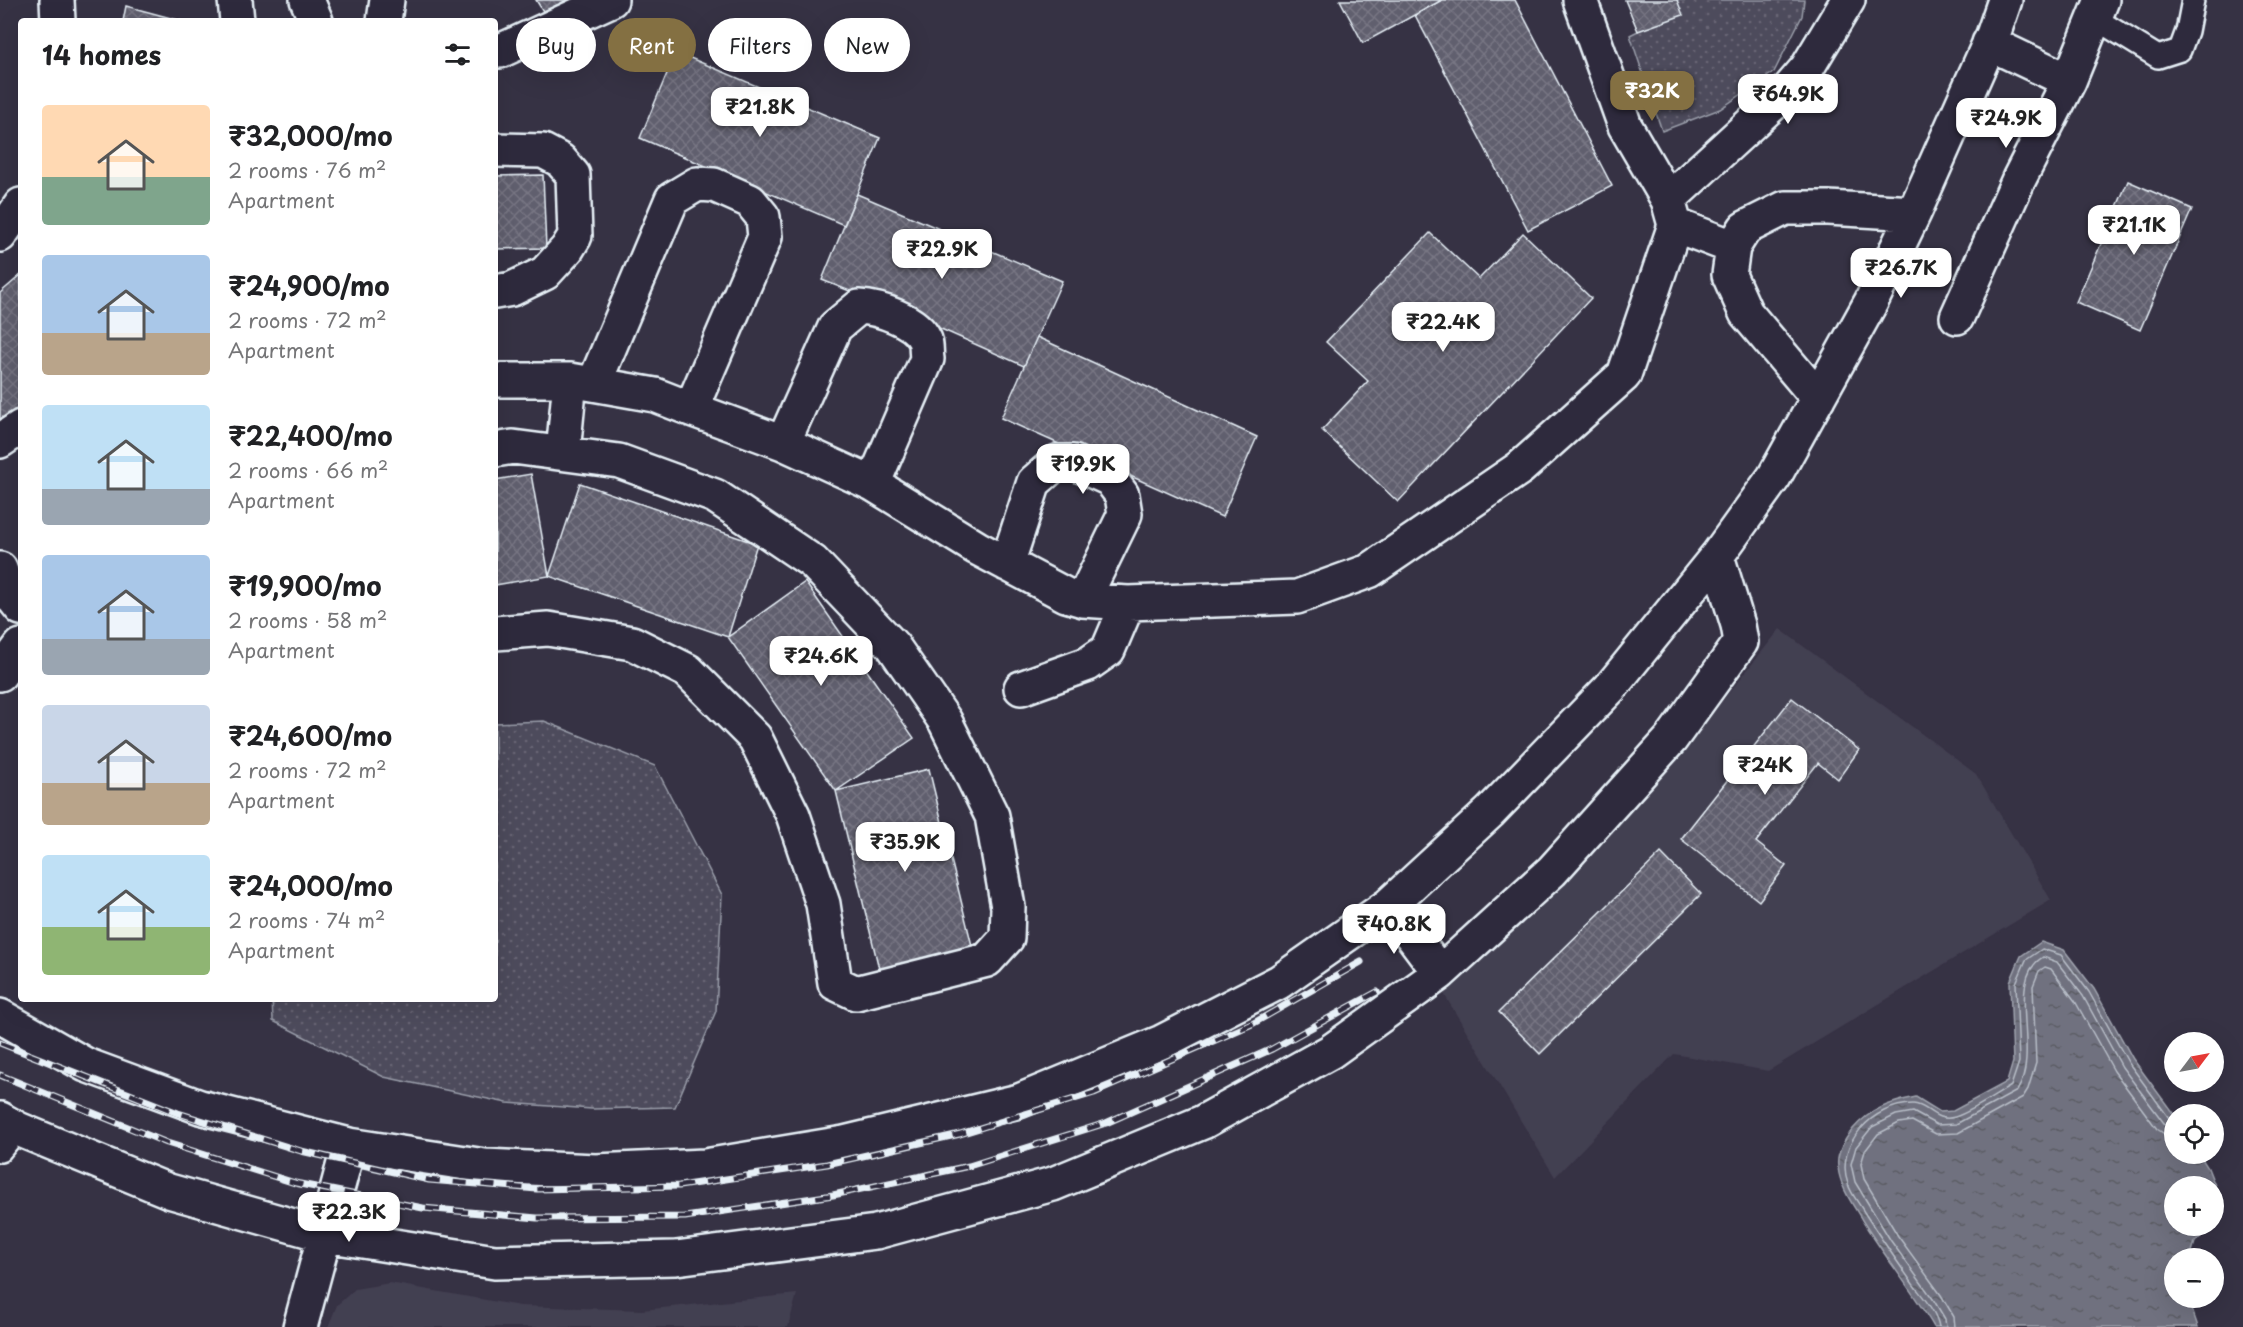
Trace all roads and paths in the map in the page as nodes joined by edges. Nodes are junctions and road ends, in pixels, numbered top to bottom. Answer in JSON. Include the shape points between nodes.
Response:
{"nodes":[{"id":1,"x":57,"y":0,"type":"edge"},
{"id":2,"x":235,"y":0,"type":"edge"},
{"id":3,"x":307,"y":0,"type":"edge"},
{"id":4,"x":387,"y":0,"type":"edge"},
{"id":5,"x":611,"y":0,"type":"edge"},
{"id":6,"x":1580,"y":0,"type":"edge"},
{"id":7,"x":1848,"y":0,"type":"edge"},
{"id":8,"x":2005,"y":0,"type":"edge"},
{"id":9,"x":2193,"y":0,"type":"edge"},
{"id":10,"x":2099,"y":10,"type":"edge"},
{"id":11,"x":58,"y":18,"type":"edge"},
{"id":12,"x":237,"y":18,"type":"edge"},
{"id":13,"x":315,"y":18,"type":"edge"},
{"id":14,"x":384,"y":18,"type":"edge"},
{"id":15,"x":1989,"y":43,"type":"junction"},
{"id":16,"x":498,"y":51,"type":"edge"},
{"id":17,"x":2069,"y":81,"type":"junction"},
{"id":18,"x":498,"y":150,"type":"edge"},
{"id":19,"x":18,"y":209,"type":"edge"},
{"id":20,"x":1671,"y":212,"type":"junction"},
{"id":21,"x":1914,"y":213,"type":"junction"},
{"id":22,"x":0,"y":235,"type":"edge"},
{"id":23,"x":1733,"y":247,"type":"junction"},
{"id":24,"x":498,"y":291,"type":"edge"},
{"id":25,"x":1957,"y":317,"type":"dead end"},
{"id":26,"x":498,"y":380,"type":"edge"},
{"id":27,"x":582,"y":382,"type":"junction"},
{"id":28,"x":1818,"y":398,"type":"junction"},
{"id":29,"x":691,"y":408,"type":"junction"},
{"id":30,"x":18,"y":429,"type":"edge"},
{"id":31,"x":0,"y":441,"type":"edge"},
{"id":32,"x":783,"y":443,"type":"junction"},
{"id":33,"x":498,"y":450,"type":"edge"},
{"id":34,"x":563,"y":453,"type":"junction"},
{"id":35,"x":873,"y":484,"type":"junction"},
{"id":36,"x":1717,"y":556,"type":"junction"},
{"id":37,"x":1006,"y":564,"type":"junction"},
{"id":38,"x":0,"y":569,"type":"edge"},
{"id":39,"x":1083,"y":600,"type":"junction"},
{"id":40,"x":1128,"y":603,"type":"junction"},
{"id":41,"x":18,"y":604,"type":"edge"},
{"id":42,"x":498,"y":633,"type":"edge"},
{"id":43,"x":18,"y":650,"type":"edge"},
{"id":44,"x":0,"y":674,"type":"edge"},
{"id":45,"x":1021,"y":688,"type":"dead end"},
{"id":46,"x":1389,"y":905,"type":"junction"},
{"id":47,"x":1440,"y":973,"type":"junction"},
{"id":48,"x":0,"y":1016,"type":"edge"},
{"id":49,"x":6,"y":1133,"type":"edge"},
{"id":50,"x":348,"y":1145,"type":"junction"},
{"id":51,"x":325,"y":1235,"type":"junction"},
{"id":52,"x":300,"y":1327,"type":"edge"}],
"edges":[{"from":1,"to":11,"type":"street"},
{"from":2,"to":12,"type":"street"},
{"from":3,"to":13,"type":"street"},
{"from":4,"to":14,"type":"street"},
{"from":5,"to":16,"type":"street"},
{"from":6,"to":20,"type":"street","via":[[1624,126]]},
{"from":7,"to":20,"type":"street","via":[[1807,68]]},
{"from":8,"to":15,"type":"street"},
{"from":9,"to":10,"type":"lane","via":[[2180,50],[2158,57]]},
{"from":10,"to":17,"type":"street"},
{"from":15,"to":17,"type":"street"},
{"from":15,"to":21,"type":"street"},
{"from":17,"to":25,"type":"street","via":[[2019,179]]},
{"from":18,"to":24,"type":"street","via":[[543,151],[560,160],[573,176],[575,236],[545,273]]},
{"from":19,"to":22,"type":"street"},
{"from":20,"to":23,"type":"street"},
{"from":20,"to":40,"type":"street","via":[[1624,375],[1520,468],[1369,571],[1297,597]]},
{"from":21,"to":23,"type":"street","via":[[1785,208],[1745,228]]},
{"from":21,"to":28,"type":"street"},
{"from":23,"to":28,"type":"street","via":[[1728,275],[1746,313]]},
{"from":26,"to":27,"type":"street"},
{"from":27,"to":29,"type":"street","via":[[655,395]]},
{"from":27,"to":29,"type":"street","via":[[672,199],[697,184],[714,185],[750,201],[763,217],[765,237]]},
{"from":27,"to":34,"type":"street"},
{"from":28,"to":36,"type":"street","via":[[1774,477]]},
{"from":29,"to":32,"type":"street"},
{"from":30,"to":31,"type":"street"},
{"from":32,"to":35,"type":"street"},
{"from":32,"to":35,"type":"street","via":[[835,327],[859,307],[875,308],[912,324],[924,340],[927,359]]},
{"from":33,"to":34,"type":"street","via":[[513,447]]},
{"from":34,"to":42,"type":"street","via":[[619,461],[715,496],[813,562],[892,646],[945,721],[992,816],[1008,907],[1007,938],[987,960],[856,993],[835,983],[823,904],[793,815],[755,738],[688,671],[632,642],[548,628]]},
{"from":35,"to":37,"type":"street"},
{"from":36,"to":46,"type":"street","via":[[1610,688],[1490,812]]},
{"from":36,"to":47,"type":"street","via":[[1741,642],[1671,739],[1560,862]]},
{"from":37,"to":39,"type":"street"},
{"from":37,"to":39,"type":"street","via":[[1034,482],[1057,462],[1073,462],[1110,479],[1122,495],[1125,514]]},
{"from":38,"to":41,"type":"street"},
{"from":39,"to":40,"type":"street"},
{"from":40,"to":45,"type":"street","via":[[1108,650],[1088,664]]},
{"from":43,"to":44,"type":"street"},
{"from":46,"to":47,"type":"street"},
{"from":46,"to":50,"type":"street","via":[[1279,982],[1162,1042],[1019,1101],[855,1141],[705,1166],[596,1171],[485,1166]]},
{"from":47,"to":51,"type":"street","via":[[1330,1052],[1203,1122],[1053,1184],[876,1232],[676,1258],[495,1262]]},
{"from":48,"to":50,"type":"street","via":[[86,1065],[200,1107]]},
{"from":49,"to":51,"type":"street","via":[[169,1191]]},
{"from":50,"to":51,"type":"street"},
{"from":51,"to":52,"type":"street"}]}
